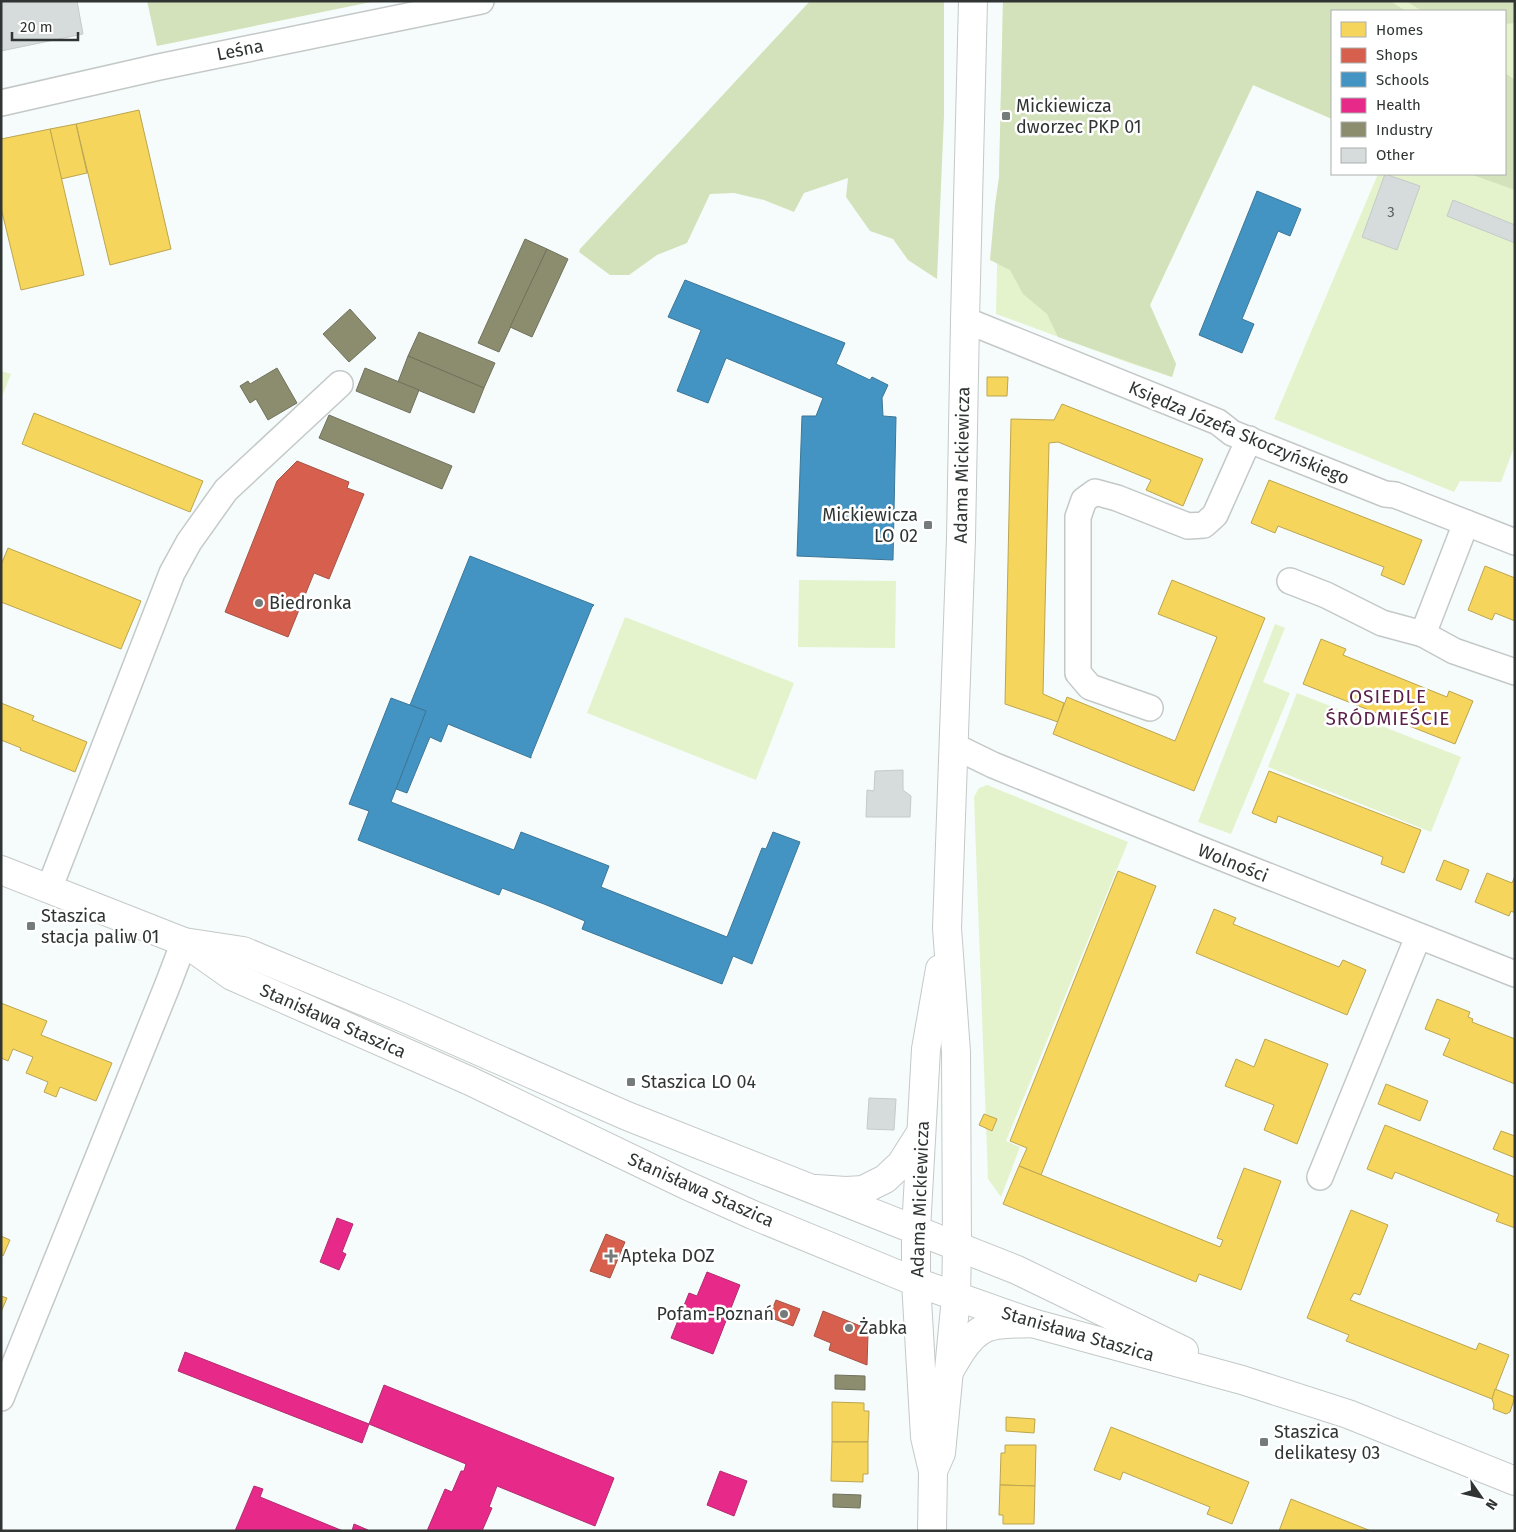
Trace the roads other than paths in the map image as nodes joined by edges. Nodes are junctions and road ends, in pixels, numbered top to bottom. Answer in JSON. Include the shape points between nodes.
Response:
{"nodes":[{"id":1,"x":480,"y":1,"type":"edge"},
{"id":2,"x":973,"y":1,"type":"edge"},
{"id":3,"x":1,"y":103,"type":"edge"},
{"id":4,"x":965,"y":320,"type":"junction"},
{"id":5,"x":340,"y":384,"type":"dead end"},
{"id":6,"x":1249,"y":440,"type":"junction"},
{"id":7,"x":1466,"y":523,"type":"junction"},
{"id":8,"x":1515,"y":542,"type":"edge"},
{"id":9,"x":1290,"y":581,"type":"dead end"},
{"id":10,"x":1423,"y":634,"type":"junction"},
{"id":11,"x":1515,"y":672,"type":"edge"},
{"id":12,"x":1150,"y":708,"type":"dead end"},
{"id":13,"x":954,"y":746,"type":"junction"},
{"id":14,"x":1,"y":870,"type":"edge"},
{"id":15,"x":49,"y":890,"type":"junction"},
{"id":16,"x":947,"y":928,"type":"junction"},
{"id":17,"x":1418,"y":937,"type":"junction"},
{"id":18,"x":184,"y":942,"type":"junction"},
{"id":19,"x":1515,"y":974,"type":"edge"},
{"id":20,"x":921,"y":1132,"type":"junction"},
{"id":21,"x":1320,"y":1177,"type":"dead end"},
{"id":22,"x":811,"y":1189,"type":"junction"},
{"id":23,"x":916,"y":1230,"type":"junction"},
{"id":24,"x":957,"y":1246,"type":"junction"},
{"id":25,"x":916,"y":1282,"type":"junction"},
{"id":26,"x":956,"y":1296,"type":"junction"},
{"id":27,"x":1032,"y":1323,"type":"junction"},
{"id":28,"x":949,"y":1371,"type":"junction"},
{"id":29,"x":1242,"y":1380,"type":"junction"},
{"id":30,"x":1,"y":1398,"type":"edge"},
{"id":31,"x":933,"y":1471,"type":"junction"},
{"id":32,"x":1515,"y":1480,"type":"edge"},
{"id":33,"x":932,"y":1531,"type":"edge"}],
"edges":[{"from":1,"to":3,"type":"street","name":"Leśna","via":[[159,66]]},
{"from":2,"to":4,"type":"main road","name":"Adama Mickiewicza"},
{"from":4,"to":6,"type":"street","name":"Księdza Józefa Skoczyńskiego","via":[[1218,422]]},
{"from":4,"to":13,"type":"main road","name":"Adama Mickiewicza"},
{"from":5,"to":15,"type":"street","via":[[226,490],[189,542],[172,573]]},
{"from":6,"to":7,"type":"street","name":"Księdza Józefa Skoczyńskiego"},
{"from":6,"to":12,"type":"street","via":[[1215,515],[1204,525],[1188,526],[1095,492],[1084,500],[1078,518],[1078,673],[1090,687]]},
{"from":7,"to":8,"type":"street","name":"Księdza Józefa Skoczyńskiego"},
{"from":7,"to":10,"type":"street"},
{"from":9,"to":10,"type":"street","via":[[1382,623]]},
{"from":10,"to":11,"type":"street","via":[[1454,651]]},
{"from":13,"to":16,"type":"main road","name":"Adama Mickiewicza"},
{"from":13,"to":17,"type":"street","name":"Wolności","via":[[993,765]]},
{"from":14,"to":15,"type":"main road","name":"Stanisława Staszica"},
{"from":15,"to":18,"type":"main road","name":"Stanisława Staszica"},
{"from":16,"to":20,"type":"main road","name":"Adama Mickiewicza","via":[[926,1049]]},
{"from":16,"to":24,"type":"main road","name":"Adama Mickiewicza","via":[[956,1052]]},
{"from":17,"to":19,"type":"street","name":"Wolności"},
{"from":17,"to":21,"type":"street"},
{"from":18,"to":22,"type":"main road","name":"Stanisława Staszica","via":[[243,952],[618,1112]]},
{"from":18,"to":25,"type":"main road","name":"Stanisława Staszica","via":[[232,976],[470,1081],[753,1215]]},
{"from":18,"to":30,"type":"street"},
{"from":20,"to":22,"type":"main road","via":[[901,1164],[885,1179],[863,1190]]},
{"from":20,"to":23,"type":"main road","name":"Adama Mickiewicza"},
{"from":22,"to":23,"type":"main road","name":"Stanisława Staszica"},
{"from":23,"to":24,"type":"main road","name":"Stanisława Staszica"},
{"from":23,"to":25,"type":"main road","name":"Adama Mickiewicza"},
{"from":24,"to":26,"type":"main road","name":"Adama Mickiewicza"},
{"from":24,"to":29,"type":"main road","name":"Stanisława Staszica","via":[[1017,1270]]},
{"from":25,"to":26,"type":"main road","name":"Stanisława Staszica"},
{"from":25,"to":31,"type":"main road","name":"Adama Mickiewicza","via":[[925,1437]]},
{"from":26,"to":27,"type":"main road","name":"Stanisława Staszica"},
{"from":26,"to":28,"type":"main road","name":"Adama Mickiewicza"},
{"from":27,"to":28,"type":"main road","name":"Adama Mickiewicza","via":[[985,1329],[966,1343]]},
{"from":27,"to":29,"type":"main road","name":"Stanisława Staszica"},
{"from":28,"to":31,"type":"main road","name":"Adama Mickiewicza","via":[[942,1452]]},
{"from":29,"to":32,"type":"main road","name":"Stanisława Staszica","via":[[1348,1414]]},
{"from":31,"to":33,"type":"main road","name":"Adama Mickiewicza"}]}
